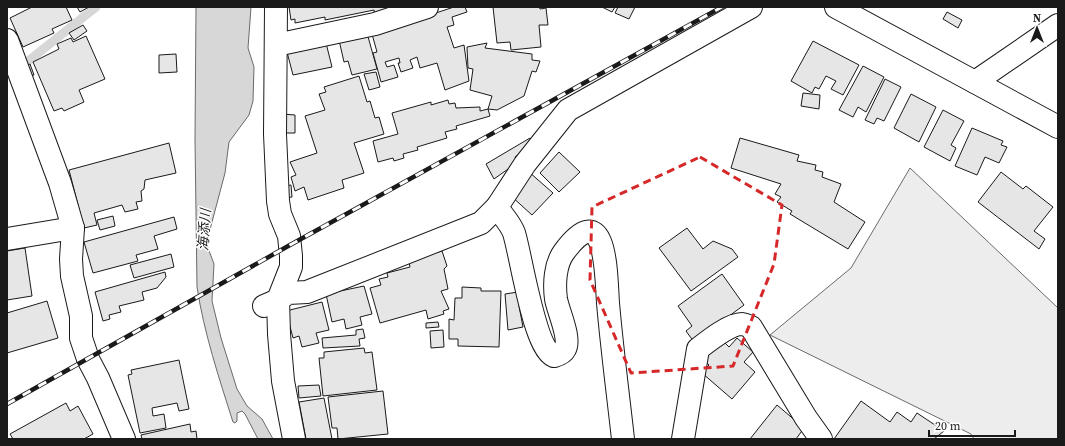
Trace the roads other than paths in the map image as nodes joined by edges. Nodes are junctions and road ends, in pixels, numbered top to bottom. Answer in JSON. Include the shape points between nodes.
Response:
{"nodes":[{"id":1,"x":276,"y":7,"type":"edge"},
{"id":2,"x":427,"y":7,"type":"edge"},
{"id":3,"x":751,"y":7,"type":"edge"},
{"id":4,"x":836,"y":7,"type":"edge"},
{"id":5,"x":1058,"y":25,"type":"edge"},
{"id":6,"x":7,"y":40,"type":"edge"},
{"id":7,"x":276,"y":45,"type":"junction"},
{"id":8,"x":975,"y":82,"type":"junction"},
{"id":9,"x":1058,"y":127,"type":"edge"},
{"id":10,"x":496,"y":207,"type":"junction"},
{"id":11,"x":73,"y":228,"type":"junction"},
{"id":12,"x":7,"y":239,"type":"edge"},
{"id":13,"x":271,"y":303,"type":"junction"},
{"id":14,"x":124,"y":439,"type":"edge"},
{"id":15,"x":294,"y":439,"type":"edge"},
{"id":16,"x":623,"y":439,"type":"edge"},
{"id":17,"x":683,"y":439,"type":"edge"},
{"id":18,"x":821,"y":439,"type":"edge"}],
"edges":[{"from":1,"to":7,"type":"street"},
{"from":2,"to":7,"type":"street","via":[[375,24]]},
{"from":3,"to":10,"type":"street","via":[[568,110],[525,164]]},
{"from":4,"to":8,"type":"street"},
{"from":5,"to":8,"type":"street"},
{"from":6,"to":11,"type":"street","via":[[60,183]]},
{"from":7,"to":13,"type":"street","via":[[275,134],[278,201],[289,236],[291,267]]},
{"from":8,"to":9,"type":"street"},
{"from":10,"to":13,"type":"street","via":[[481,223],[307,292],[288,293]]},
{"from":10,"to":16,"type":"street","via":[[513,231],[542,342],[554,356],[561,353],[566,341],[556,299],[557,267],[562,255],[583,232],[590,232],[599,238],[604,254]]},
{"from":11,"to":12,"type":"street"},
{"from":11,"to":14,"type":"street","via":[[72,276],[81,316],[81,338]]},
{"from":13,"to":15,"type":"street","via":[[279,334],[283,381]]},
{"from":17,"to":18,"type":"street","via":[[698,349],[721,332],[741,324],[751,327]]}]}
